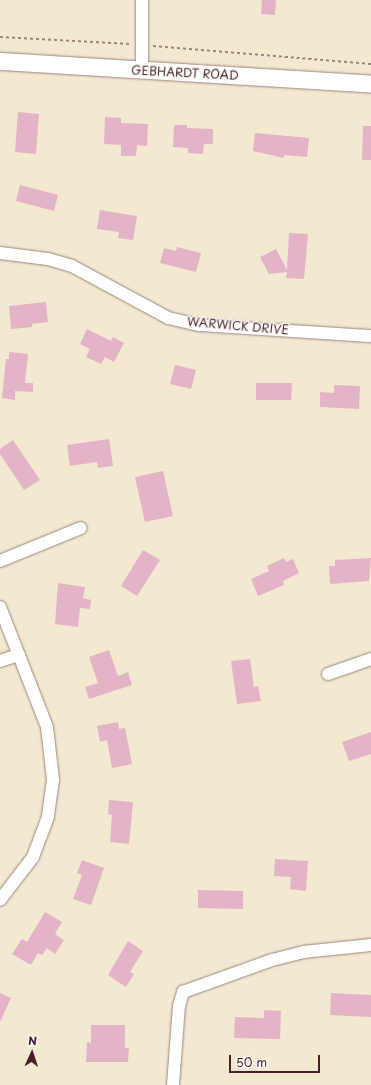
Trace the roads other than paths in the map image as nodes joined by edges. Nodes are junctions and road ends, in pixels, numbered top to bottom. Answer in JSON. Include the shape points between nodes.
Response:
{"nodes":[{"id":1,"x":142,"y":0,"type":"edge"},
{"id":2,"x":0,"y":61,"type":"edge"},
{"id":3,"x":142,"y":70,"type":"junction"},
{"id":4,"x":371,"y":84,"type":"edge"},
{"id":5,"x":0,"y":253,"type":"edge"},
{"id":6,"x":371,"y":336,"type":"edge"},
{"id":7,"x":81,"y":528,"type":"dead end"},
{"id":8,"x":0,"y":561,"type":"edge"},
{"id":9,"x":0,"y":607,"type":"edge"},
{"id":10,"x":19,"y":655,"type":"junction"},
{"id":11,"x":371,"y":659,"type":"edge"},
{"id":12,"x":0,"y":661,"type":"edge"},
{"id":13,"x":328,"y":674,"type":"dead end"},
{"id":14,"x":0,"y":900,"type":"edge"},
{"id":15,"x":371,"y":946,"type":"edge"},
{"id":16,"x":173,"y":1085,"type":"edge"}],
"edges":[{"from":1,"to":3,"type":"street"},
{"from":2,"to":3,"type":"street","name":"GEBHARDT ROAD"},
{"from":3,"to":4,"type":"street","name":"GEBHARDT ROAD"},
{"from":5,"to":6,"type":"street","name":"WARWICK DRIVE","via":[[48,259],[72,266],[168,318],[199,325]]},
{"from":7,"to":8,"type":"street"},
{"from":9,"to":10,"type":"street"},
{"from":10,"to":12,"type":"street"},
{"from":10,"to":14,"type":"street","via":[[47,727],[52,757],[52,797],[48,817],[33,857]]},
{"from":11,"to":13,"type":"street"},
{"from":15,"to":16,"type":"street","via":[[297,954],[240,970],[187,990],[180,997]]}]}
